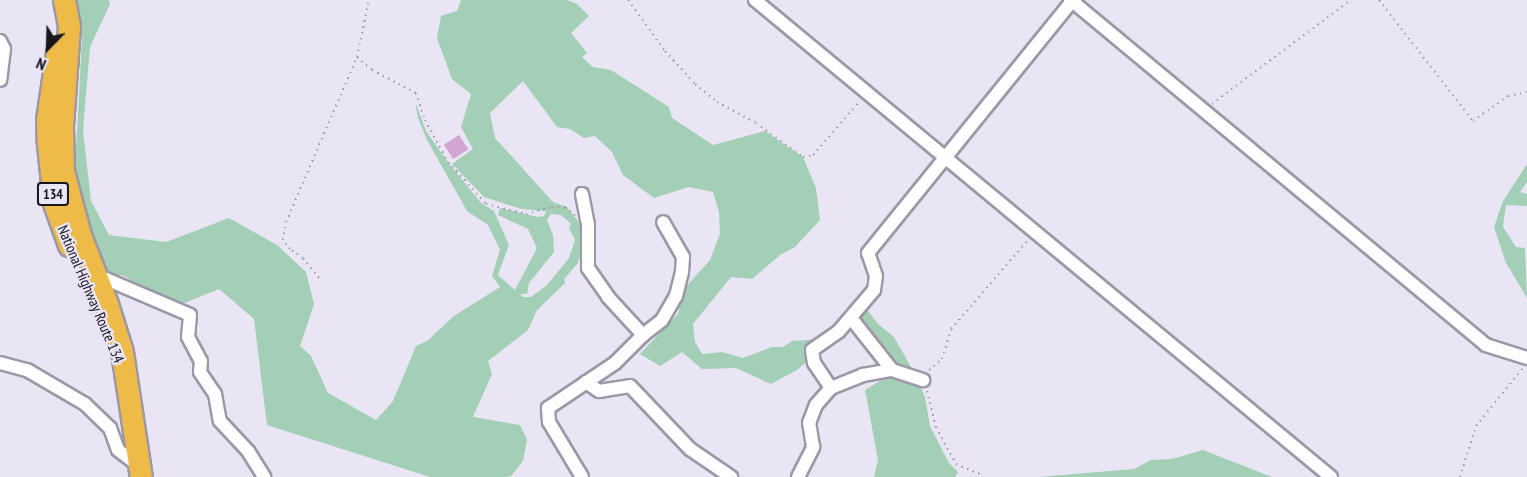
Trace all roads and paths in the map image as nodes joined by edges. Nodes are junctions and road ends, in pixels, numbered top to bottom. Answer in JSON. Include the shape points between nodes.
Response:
{"nodes":[{"id":1,"x":53,"y":0,"type":"edge"},
{"id":2,"x":64,"y":0,"type":"edge"},
{"id":3,"x":369,"y":0,"type":"edge"},
{"id":4,"x":628,"y":0,"type":"edge"},
{"id":5,"x":755,"y":0,"type":"edge"},
{"id":6,"x":1072,"y":0,"type":"edge"},
{"id":7,"x":1351,"y":0,"type":"edge"},
{"id":8,"x":1378,"y":0,"type":"edge"},
{"id":9,"x":0,"y":41,"type":"edge"},
{"id":10,"x":357,"y":57,"type":"junction"},
{"id":11,"x":0,"y":80,"type":"edge"},
{"id":12,"x":1527,"y":92,"type":"edge"},
{"id":13,"x":867,"y":93,"type":"junction"},
{"id":14,"x":1202,"y":111,"type":"junction"},
{"id":15,"x":946,"y":157,"type":"junction"},
{"id":16,"x":582,"y":194,"type":"dead end"},
{"id":17,"x":663,"y":222,"type":"dead end"},
{"id":18,"x":588,"y":231,"type":"junction"},
{"id":19,"x":1035,"y":231,"type":"junction"},
{"id":20,"x":319,"y":278,"type":"dead end"},
{"id":21,"x":98,"y":280,"type":"junction"},
{"id":22,"x":851,"y":318,"type":"junction"},
{"id":23,"x":643,"y":335,"type":"junction"},
{"id":24,"x":1527,"y":358,"type":"edge"},
{"id":25,"x":0,"y":363,"type":"edge"},
{"id":26,"x":1527,"y":363,"type":"edge"},
{"id":27,"x":892,"y":370,"type":"junction"},
{"id":28,"x":124,"y":375,"type":"junction"},
{"id":29,"x":923,"y":380,"type":"junction"},
{"id":30,"x":585,"y":382,"type":"junction"},
{"id":31,"x":831,"y":387,"type":"junction"},
{"id":32,"x":140,"y":471,"type":"edge"},
{"id":33,"x":980,"y":474,"type":"dead end"},
{"id":34,"x":264,"y":477,"type":"edge"},
{"id":35,"x":582,"y":477,"type":"edge"},
{"id":36,"x":731,"y":477,"type":"edge"},
{"id":37,"x":798,"y":477,"type":"edge"},
{"id":38,"x":1331,"y":477,"type":"edge"},
{"id":39,"x":1460,"y":477,"type":"edge"}],
"edges":[{"from":1,"to":28,"type":"highway","name":"National Highway Route 134","number":"134","via":[[58,29],[47,120],[54,203],[66,240],[103,315]]},
{"from":2,"to":21,"type":"highway","name":"National Highway Route 134","number":"134","via":[[69,26],[63,171],[80,236]]},
{"from":3,"to":10,"type":"path"},
{"from":4,"to":13,"type":"path","via":[[695,84],[803,157],[813,155]]},
{"from":5,"to":13,"type":"street"},
{"from":6,"to":14,"type":"street"},
{"from":6,"to":15,"type":"street"},
{"from":7,"to":14,"type":"path"},
{"from":8,"to":12,"type":"path","via":[[1473,121],[1508,96]]},
{"from":9,"to":11,"type":"street","via":[[4,49]]},
{"from":10,"to":18,"type":"path","via":[[416,93],[425,120],[448,162],[486,204],[526,214],[565,207]]},
{"from":10,"to":20,"type":"path","via":[[286,222],[283,240]]},
{"from":13,"to":15,"type":"street"},
{"from":14,"to":24,"type":"street","via":[[1486,345]]},
{"from":15,"to":19,"type":"street"},
{"from":15,"to":22,"type":"street","via":[[868,253],[876,276],[874,290]]},
{"from":16,"to":18,"type":"street"},
{"from":17,"to":23,"type":"street","via":[[683,257],[681,272],[676,296],[662,320]]},
{"from":18,"to":23,"type":"street","via":[[588,267],[608,297]]},
{"from":19,"to":29,"type":"path","via":[[951,329],[942,359],[925,373]]},
{"from":19,"to":38,"type":"street"},
{"from":21,"to":28,"type":"highway","name":"National Highway Route 134","number":"134","via":[[122,352]]},
{"from":21,"to":34,"type":"street","via":[[106,279],[190,315],[188,337],[201,362],[200,372],[215,394],[220,421],[248,451]]},
{"from":22,"to":27,"type":"street"},
{"from":22,"to":31,"type":"street","via":[[840,331],[812,350],[814,363]]},
{"from":23,"to":30,"type":"street","via":[[615,363]]},
{"from":25,"to":32,"type":"street","via":[[27,370],[85,404],[110,428],[118,450]]},
{"from":26,"to":39,"type":"path","via":[[1476,426]]},
{"from":27,"to":29,"type":"street"},
{"from":27,"to":31,"type":"street"},
{"from":28,"to":32,"type":"highway","name":"National Highway Route 134","number":"134"},
{"from":29,"to":33,"type":"path","via":[[936,427],[956,464]]},
{"from":30,"to":35,"type":"street","via":[[548,408],[549,422]]},
{"from":30,"to":36,"type":"street","via":[[599,391],[630,386],[690,449]]},
{"from":31,"to":37,"type":"street","via":[[816,405],[809,423],[813,447]]}]}
